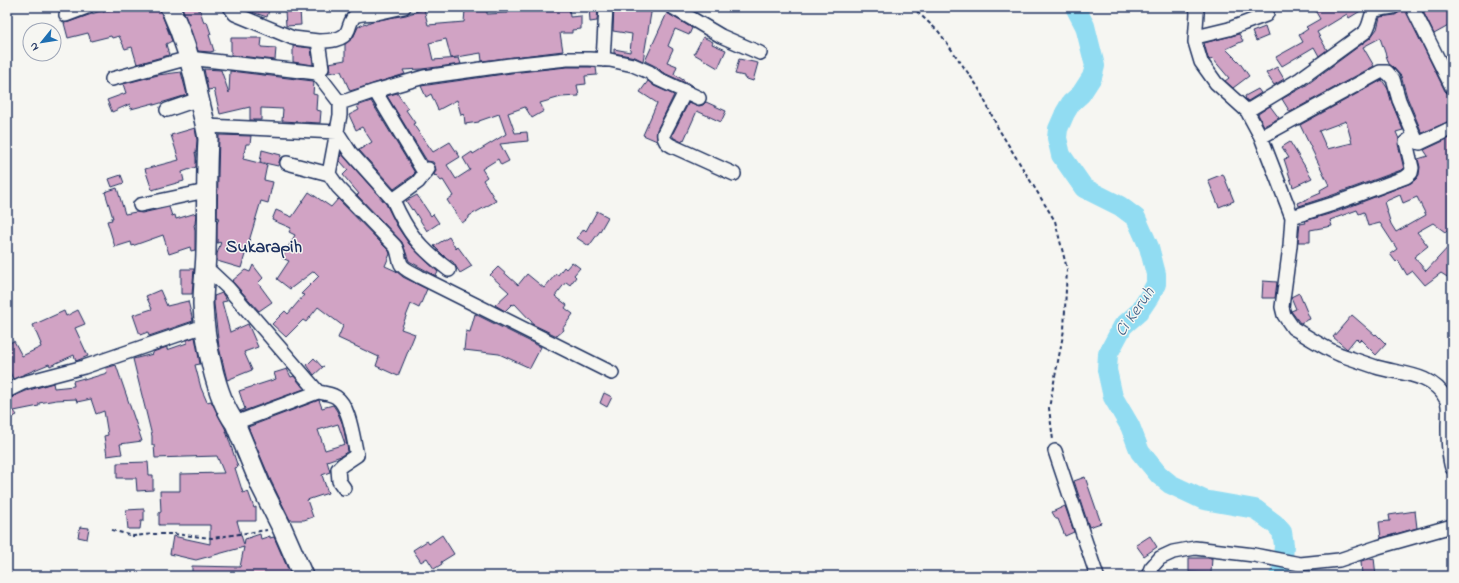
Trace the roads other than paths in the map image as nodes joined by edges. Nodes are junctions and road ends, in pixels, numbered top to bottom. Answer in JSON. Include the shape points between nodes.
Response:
{"nodes":[{"id":1,"x":87,"y":7,"type":"edge"},
{"id":2,"x":170,"y":7,"type":"edge"},
{"id":3,"x":230,"y":7,"type":"edge"},
{"id":4,"x":404,"y":7,"type":"edge"},
{"id":5,"x":606,"y":7,"type":"edge"},
{"id":6,"x":672,"y":7,"type":"edge"},
{"id":7,"x":1196,"y":7,"type":"edge"},
{"id":8,"x":1266,"y":7,"type":"edge"},
{"id":9,"x":1392,"y":7,"type":"edge"},
{"id":10,"x":1412,"y":7,"type":"edge"},
{"id":11,"x":66,"y":15,"type":"dead end"},
{"id":12,"x":1196,"y":37,"type":"junction"},
{"id":13,"x":318,"y":40,"type":"junction"},
{"id":14,"x":760,"y":53,"type":"dead end"},
{"id":15,"x":189,"y":58,"type":"junction"},
{"id":16,"x":603,"y":60,"type":"junction"},
{"id":17,"x":317,"y":73,"type":"junction"},
{"id":18,"x":112,"y":79,"type":"dead end"},
{"id":19,"x":1452,"y":87,"type":"edge"},
{"id":20,"x":376,"y":91,"type":"junction"},
{"id":21,"x":685,"y":92,"type":"junction"},
{"id":22,"x":699,"y":98,"type":"dead end"},
{"id":23,"x":199,"y":100,"type":"junction"},
{"id":24,"x":340,"y":103,"type":"junction"},
{"id":25,"x":167,"y":110,"type":"dead end"},
{"id":26,"x":1247,"y":111,"type":"junction"},
{"id":27,"x":206,"y":126,"type":"junction"},
{"id":28,"x":1452,"y":128,"type":"edge"},
{"id":29,"x":337,"y":132,"type":"junction"},
{"id":30,"x":1414,"y":136,"type":"junction"},
{"id":31,"x":1261,"y":137,"type":"junction"},
{"id":32,"x":287,"y":162,"type":"dead end"},
{"id":33,"x":329,"y":174,"type":"junction"},
{"id":34,"x":734,"y":174,"type":"dead end"},
{"id":35,"x":206,"y":190,"type":"junction"},
{"id":36,"x":394,"y":200,"type":"junction"},
{"id":37,"x":140,"y":205,"type":"dead end"},
{"id":38,"x":1292,"y":217,"type":"junction"},
{"id":39,"x":204,"y":267,"type":"junction"},
{"id":40,"x":450,"y":270,"type":"dead end"},
{"id":41,"x":204,"y":326,"type":"junction"},
{"id":42,"x":612,"y":373,"type":"dead end"},
{"id":43,"x":7,"y":391,"type":"edge"},
{"id":44,"x":318,"y":392,"type":"junction"},
{"id":45,"x":235,"y":423,"type":"junction"},
{"id":46,"x":1055,"y":451,"type":"road end"},
{"id":47,"x":1452,"y":468,"type":"edge"},
{"id":48,"x":344,"y":488,"type":"dead end"},
{"id":49,"x":1452,"y":526,"type":"edge"},
{"id":50,"x":303,"y":576,"type":"edge"},
{"id":51,"x":1097,"y":576,"type":"edge"},
{"id":52,"x":1148,"y":576,"type":"edge"}],
"edges":[{"from":1,"to":11,"type":"street"},
{"from":2,"to":15,"type":"street"},
{"from":3,"to":13,"type":"street","via":[[235,14],[293,38]]},
{"from":4,"to":13,"type":"street","via":[[359,15],[354,17],[348,32],[340,38]]},
{"from":5,"to":16,"type":"street"},
{"from":6,"to":14,"type":"street","via":[[721,36]]},
{"from":7,"to":12,"type":"street"},
{"from":8,"to":12,"type":"street","via":[[1266,15],[1229,29]]},
{"from":9,"to":26,"type":"street","via":[[1374,10],[1365,32],[1300,79]]},
{"from":10,"to":19,"type":"street"},
{"from":12,"to":26,"type":"street","via":[[1201,62],[1216,84]]},
{"from":13,"to":17,"type":"street","via":[[322,68]]},
{"from":15,"to":17,"type":"street"},
{"from":15,"to":18,"type":"street"},
{"from":15,"to":23,"type":"street"},
{"from":16,"to":20,"type":"street","via":[[567,59],[510,65],[424,77]]},
{"from":16,"to":21,"type":"street","via":[[633,65]]},
{"from":17,"to":24,"type":"street"},
{"from":20,"to":24,"type":"street"},
{"from":20,"to":36,"type":"street","via":[[426,172],[418,182]]},
{"from":21,"to":22,"type":"street"},
{"from":21,"to":34,"type":"street","via":[[663,138],[666,143]]},
{"from":23,"to":25,"type":"street"},
{"from":23,"to":27,"type":"street"},
{"from":24,"to":29,"type":"street"},
{"from":26,"to":31,"type":"street"},
{"from":27,"to":29,"type":"street"},
{"from":27,"to":35,"type":"street"},
{"from":28,"to":30,"type":"street","via":[[1420,143]]},
{"from":29,"to":33,"type":"street"},
{"from":29,"to":36,"type":"street","via":[[350,152]]},
{"from":30,"to":31,"type":"street","via":[[1393,79],[1387,72],[1380,72]]},
{"from":30,"to":38,"type":"street","via":[[1406,142],[1412,168],[1406,177]]},
{"from":31,"to":38,"type":"street"},
{"from":32,"to":33,"type":"street"},
{"from":33,"to":42,"type":"street","via":[[338,187],[395,246],[404,268]]},
{"from":35,"to":37,"type":"street"},
{"from":35,"to":39,"type":"street"},
{"from":36,"to":40,"type":"street","via":[[416,241],[429,255]]},
{"from":38,"to":47,"type":"street","via":[[1282,307],[1288,322],[1293,328],[1339,354],[1376,367],[1407,373],[1428,382],[1440,391],[1448,407],[1448,441]]},
{"from":39,"to":41,"type":"street"},
{"from":39,"to":44,"type":"street","via":[[228,288]]},
{"from":41,"to":43,"type":"street","via":[[84,367],[23,383]]},
{"from":41,"to":45,"type":"street","via":[[215,378]]},
{"from":44,"to":45,"type":"street"},
{"from":44,"to":48,"type":"street","via":[[334,396],[345,408],[357,454],[338,469],[339,481]]},
{"from":45,"to":50,"type":"street"},
{"from":46,"to":51,"type":"street"},
{"from":49,"to":52,"type":"street","via":[[1339,560],[1300,564],[1254,555],[1187,549],[1160,558]]}]}
